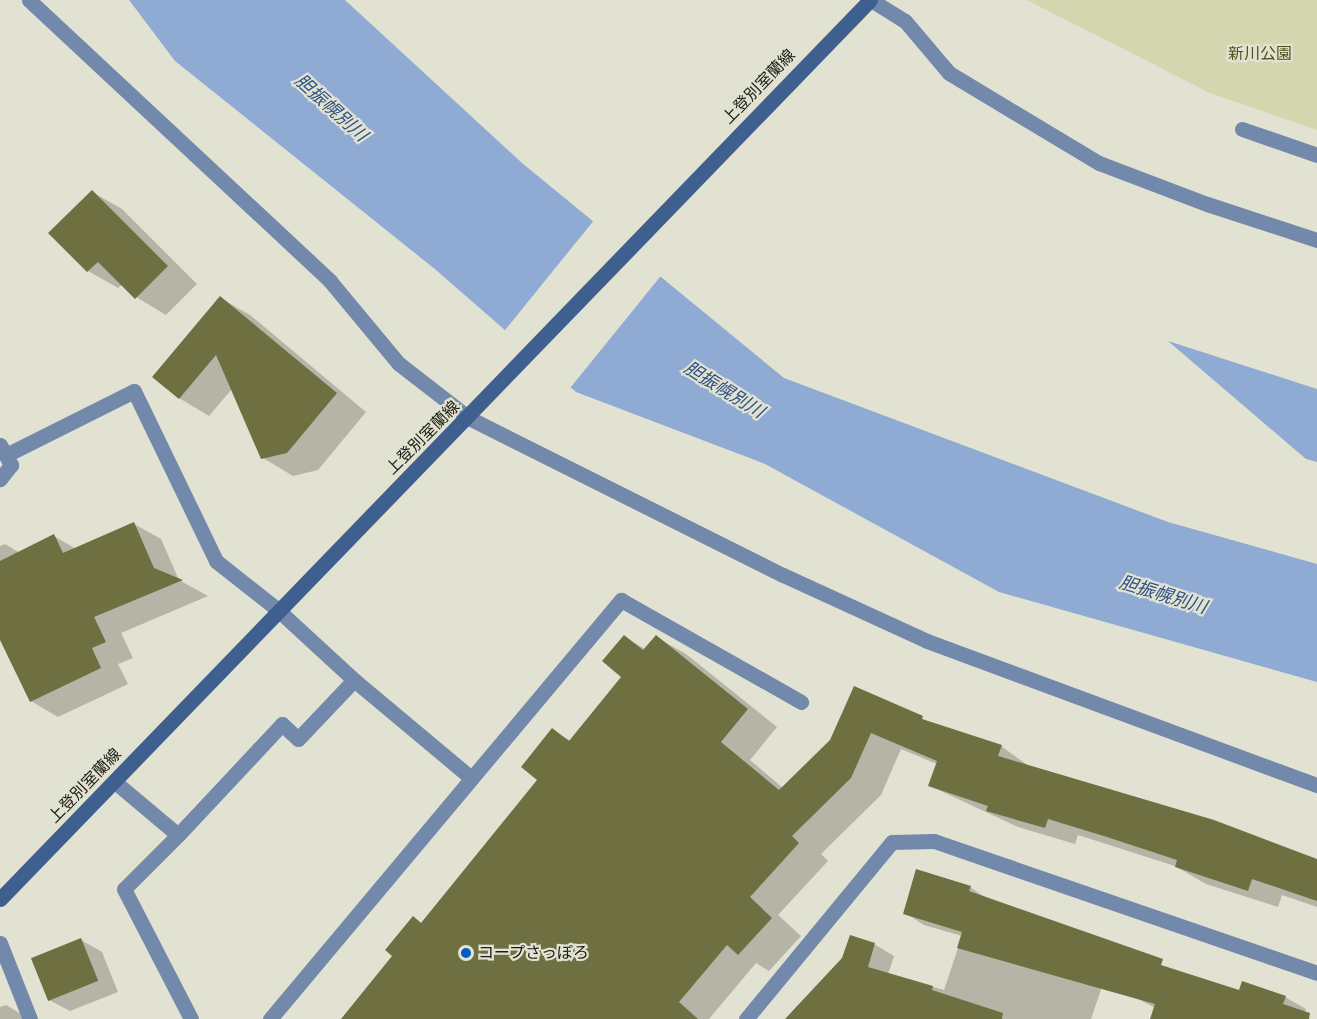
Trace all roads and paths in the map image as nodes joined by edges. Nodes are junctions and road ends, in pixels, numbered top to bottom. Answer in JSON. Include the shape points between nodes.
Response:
{"nodes":[{"id":1,"x":29,"y":0,"type":"edge"},
{"id":2,"x":871,"y":0,"type":"edge"},
{"id":3,"x":1242,"y":129,"type":"dead end"},
{"id":4,"x":1317,"y":155,"type":"edge"},
{"id":5,"x":1317,"y":240,"type":"edge"},
{"id":6,"x":469,"y":418,"type":"junction"},
{"id":7,"x":3,"y":450,"type":"edge"},
{"id":8,"x":0,"y":479,"type":"edge"},
{"id":9,"x":278,"y":610,"type":"junction"},
{"id":10,"x":354,"y":680,"type":"junction"},
{"id":11,"x":801,"y":702,"type":"dead end"},
{"id":12,"x":471,"y":778,"type":"junction"},
{"id":13,"x":115,"y":782,"type":"junction"},
{"id":14,"x":1317,"y":785,"type":"edge"},
{"id":15,"x":178,"y":835,"type":"junction"},
{"id":16,"x":0,"y":899,"type":"edge"},
{"id":17,"x":0,"y":943,"type":"edge"},
{"id":18,"x":1317,"y":973,"type":"edge"},
{"id":19,"x":30,"y":1019,"type":"edge"},
{"id":20,"x":191,"y":1019,"type":"edge"},
{"id":21,"x":270,"y":1019,"type":"edge"},
{"id":22,"x":746,"y":1019,"type":"edge"}],
"edges":[{"from":1,"to":6,"type":"street","via":[[330,281],[398,363]]},
{"from":2,"to":5,"type":"street","via":[[905,21],[949,73],[1099,163]]},
{"from":2,"to":6,"type":"main road","name":"上登別室蘭線"},
{"from":3,"to":4,"type":"street"},
{"from":6,"to":9,"type":"main road","name":"上登別室蘭線"},
{"from":6,"to":14,"type":"street","via":[[783,575],[927,641]]},
{"from":7,"to":8,"type":"street","via":[[11,465]]},
{"from":7,"to":9,"type":"street","via":[[134,391],[216,561]]},
{"from":9,"to":10,"type":"street"},
{"from":9,"to":13,"type":"main road","name":"上登別室蘭線"},
{"from":10,"to":12,"type":"street"},
{"from":10,"to":15,"type":"street","via":[[298,739],[282,724]]},
{"from":11,"to":12,"type":"street","via":[[621,600]]},
{"from":12,"to":21,"type":"street"},
{"from":13,"to":15,"type":"street"},
{"from":13,"to":16,"type":"main road","name":"上登別室蘭線"},
{"from":15,"to":20,"type":"street","via":[[124,889]]},
{"from":17,"to":19,"type":"street"},
{"from":18,"to":22,"type":"street","via":[[934,841],[892,842]]}]}
